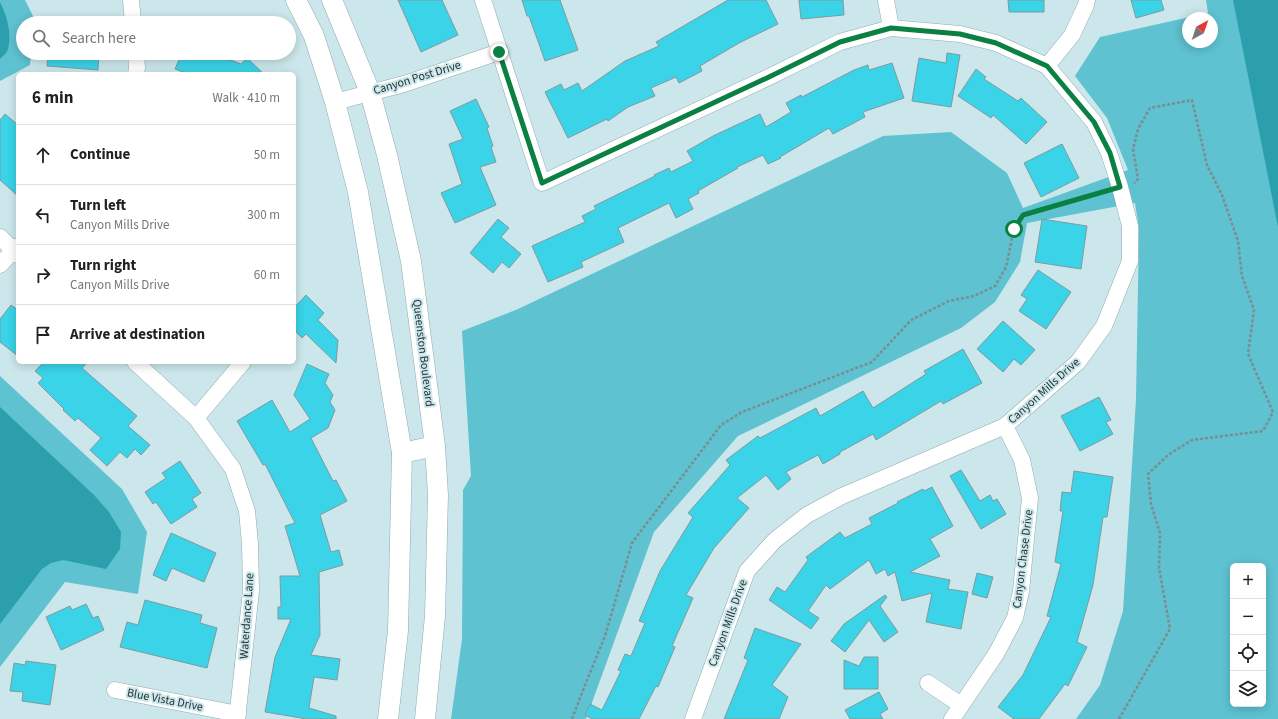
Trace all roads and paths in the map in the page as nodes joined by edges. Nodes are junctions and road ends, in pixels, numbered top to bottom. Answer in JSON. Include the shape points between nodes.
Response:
{"nodes":[{"id":1,"x":131,"y":0,"type":"edge"},
{"id":2,"x":296,"y":0,"type":"edge"},
{"id":3,"x":332,"y":0,"type":"edge"},
{"id":4,"x":483,"y":0,"type":"edge"},
{"id":5,"x":886,"y":0,"type":"edge"},
{"id":6,"x":1087,"y":0,"type":"edge"},
{"id":7,"x":132,"y":16,"type":"edge"},
{"id":8,"x":891,"y":28,"type":"junction"},
{"id":9,"x":499,"y":52,"type":"junction"},
{"id":10,"x":136,"y":60,"type":"edge"},
{"id":11,"x":1047,"y":66,"type":"junction"},
{"id":12,"x":136,"y":72,"type":"edge"},
{"id":13,"x":370,"y":92,"type":"junction"},
{"id":14,"x":335,"y":102,"type":"junction"},
{"id":15,"x":1120,"y":187,"type":"junction"},
{"id":16,"x":0,"y":237,"type":"edge"},
{"id":17,"x":16,"y":250,"type":"edge"},
{"id":18,"x":16,"y":252,"type":"edge"},
{"id":19,"x":0,"y":265,"type":"edge"},
{"id":20,"x":137,"y":364,"type":"edge"},
{"id":21,"x":241,"y":364,"type":"edge"},
{"id":22,"x":196,"y":418,"type":"junction"},
{"id":23,"x":1005,"y":426,"type":"junction"},
{"id":24,"x":435,"y":446,"type":"junction"},
{"id":25,"x":402,"y":453,"type":"junction"},
{"id":26,"x":928,"y":683,"type":"dead end"},
{"id":27,"x":115,"y":690,"type":"dead end"},
{"id":28,"x":961,"y":705,"type":"junction"},
{"id":29,"x":237,"y":716,"type":"edge"},
{"id":30,"x":388,"y":719,"type":"edge"},
{"id":31,"x":425,"y":719,"type":"edge"},
{"id":32,"x":572,"y":719,"type":"edge"},
{"id":33,"x":693,"y":719,"type":"edge"},
{"id":34,"x":952,"y":719,"type":"edge"},
{"id":35,"x":1119,"y":719,"type":"edge"}],
"edges":[{"from":1,"to":7,"type":"street"},
{"from":2,"to":14,"type":"main road","via":[[314,36]]},
{"from":3,"to":13,"type":"main road","name":"Queenston Boulevard"},
{"from":4,"to":9,"type":"street"},
{"from":5,"to":8,"type":"street"},
{"from":6,"to":11,"type":"street","via":[[1072,35]]},
{"from":8,"to":9,"type":"street","name":"Canyon Mills Drive","via":[[840,42],[542,183]]},
{"from":8,"to":11,"type":"street","name":"Canyon Mills Drive","via":[[960,34],[996,43]]},
{"from":9,"to":13,"type":"street","name":"Canyon Post Drive","via":[[404,84]]},
{"from":10,"to":12,"type":"street"},
{"from":11,"to":15,"type":"street","name":"Canyon Mills Drive","via":[[1094,122],[1110,153]]},
{"from":13,"to":14,"type":"street","name":"Canyon Post Drive"},
{"from":13,"to":24,"type":"main road","name":"Queenston Boulevard","via":[[411,262]]},
{"from":14,"to":25,"type":"main road","via":[[358,192]]},
{"from":15,"to":23,"type":"street","name":"Canyon Mills Drive","via":[[1130,226],[1130,261],[1104,326],[1078,362]]},
{"from":15,"to":32,"type":"path","via":[[1023,215],[1014,229],[1006,267],[995,286],[974,296],[949,300],[911,320],[872,362],[742,412],[721,424],[632,544],[605,636]]},
{"from":15,"to":35,"type":"path","via":[[1134,184],[1138,179],[1133,149],[1138,129],[1150,108],[1192,100],[1207,165],[1222,194],[1238,241],[1242,276],[1254,310],[1248,354],[1273,412],[1263,431],[1192,440],[1168,455],[1148,474],[1151,504],[1160,533],[1159,568],[1170,629]]},
{"from":16,"to":17,"type":"street"},
{"from":18,"to":19,"type":"street"},
{"from":20,"to":22,"type":"street","name":"Waterdance Lane"},
{"from":21,"to":22,"type":"street"},
{"from":22,"to":29,"type":"street","name":"Waterdance Lane","via":[[233,469],[247,511],[251,591]]},
{"from":23,"to":28,"type":"street","name":"Canyon Chase Drive","via":[[1022,460],[1030,498],[1021,591],[1015,618],[996,654]]},
{"from":23,"to":33,"type":"street","name":"Canyon Mills Drive","via":[[842,496],[807,516],[775,540],[747,571]]},
{"from":24,"to":25,"type":"main road"},
{"from":24,"to":31,"type":"main road","name":"Queenston Boulevard","via":[[438,495],[435,616]]},
{"from":25,"to":30,"type":"main road","via":[[398,631]]},
{"from":26,"to":28,"type":"street"},
{"from":27,"to":29,"type":"street","name":"Blue Vista Drive"},
{"from":28,"to":34,"type":"street","name":"Canyon Chase Drive"}]}
